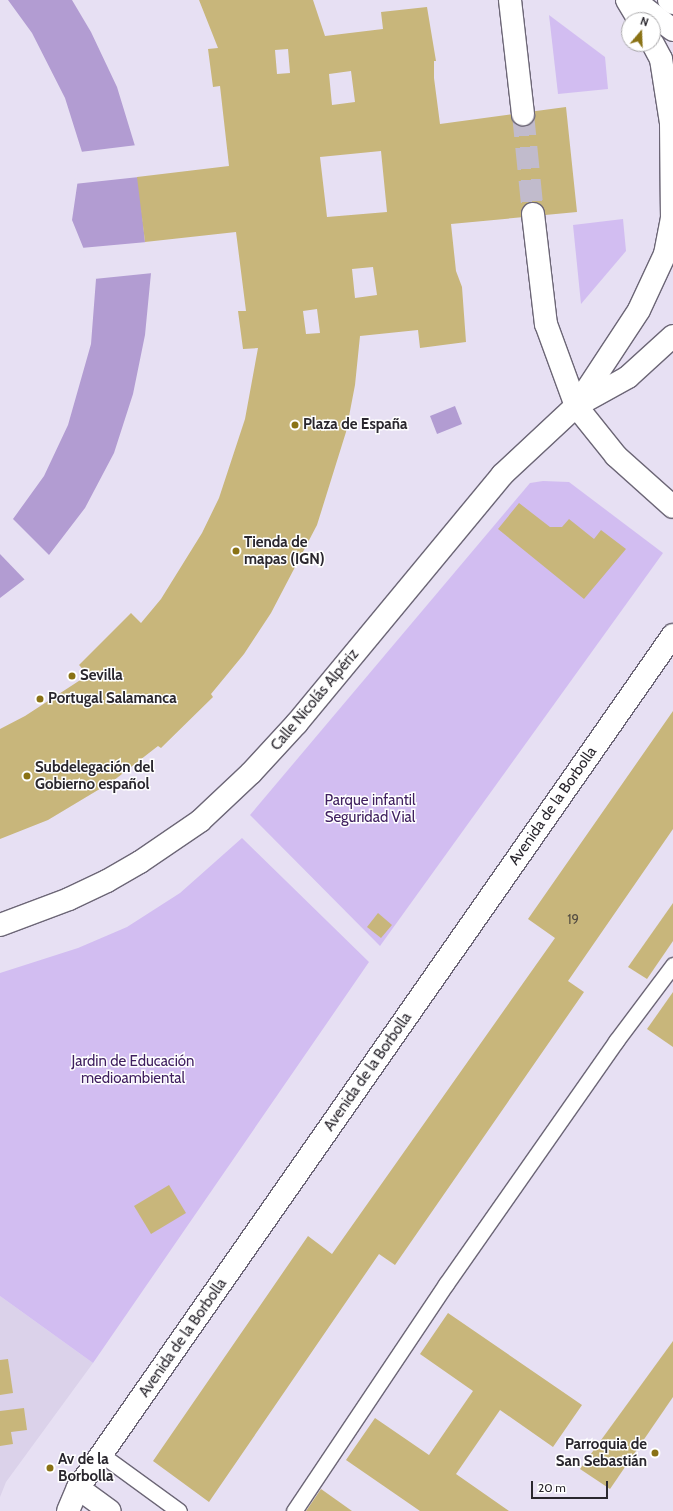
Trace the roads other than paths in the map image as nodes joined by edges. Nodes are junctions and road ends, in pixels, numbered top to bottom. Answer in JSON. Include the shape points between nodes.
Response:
{"nodes":[{"id":1,"x":510,"y":0,"type":"edge"},
{"id":2,"x":627,"y":0,"type":"edge"},
{"id":3,"x":634,"y":0,"type":"edge"},
{"id":4,"x":669,"y":0,"type":"edge"},
{"id":5,"x":673,"y":3,"type":"edge"},
{"id":6,"x":634,"y":12,"type":"edge"},
{"id":7,"x":673,"y":30,"type":"edge"},
{"id":8,"x":657,"y":52,"type":"edge"},
{"id":9,"x":523,"y":114,"type":"tunnel mouth"},
{"id":10,"x":672,"y":120,"type":"edge"},
{"id":11,"x":534,"y":214,"type":"tunnel mouth"},
{"id":12,"x":673,"y":336,"type":"edge"},
{"id":13,"x":576,"y":406,"type":"junction"},
{"id":14,"x":673,"y":507,"type":"edge"},
{"id":15,"x":673,"y":635,"type":"edge"},
{"id":16,"x":0,"y":925,"type":"edge"},
{"id":17,"x":673,"y":965,"type":"edge"},
{"id":18,"x":102,"y":1455,"type":"junction"},
{"id":19,"x":78,"y":1488,"type":"junction"},
{"id":20,"x":68,"y":1511,"type":"edge"},
{"id":21,"x":110,"y":1511,"type":"edge"},
{"id":22,"x":180,"y":1511,"type":"edge"},
{"id":23,"x":294,"y":1511,"type":"edge"}],
"edges":[{"from":1,"to":9,"type":"street"},
{"from":2,"to":6,"type":"street"},
{"from":3,"to":7,"type":"street"},
{"from":4,"to":5,"type":"street"},
{"from":8,"to":10,"type":"street","via":[[661,60]]},
{"from":10,"to":13,"type":"street","via":[[672,219],[665,254],[639,310]]},
{"from":11,"to":13,"type":"street","via":[[546,324]]},
{"from":12,"to":13,"type":"street","via":[[628,377]]},
{"from":13,"to":14,"type":"street","via":[[616,456]]},
{"from":13,"to":16,"type":"street","name":"Calle Nicolás Alpériz","via":[[502,475],[297,723],[222,802],[194,826],[127,870],[69,899]]},
{"from":15,"to":18,"type":"street","name":"Avenida de la Borbolla"},
{"from":17,"to":23,"type":"lane","via":[[616,1041],[446,1284]]},
{"from":18,"to":19,"type":"street","name":"Avenida de la Borbolla"},
{"from":18,"to":22,"type":"lane"},
{"from":19,"to":20,"type":"street","name":"Avenida de la Borbolla"},
{"from":19,"to":21,"type":"street"}]}
